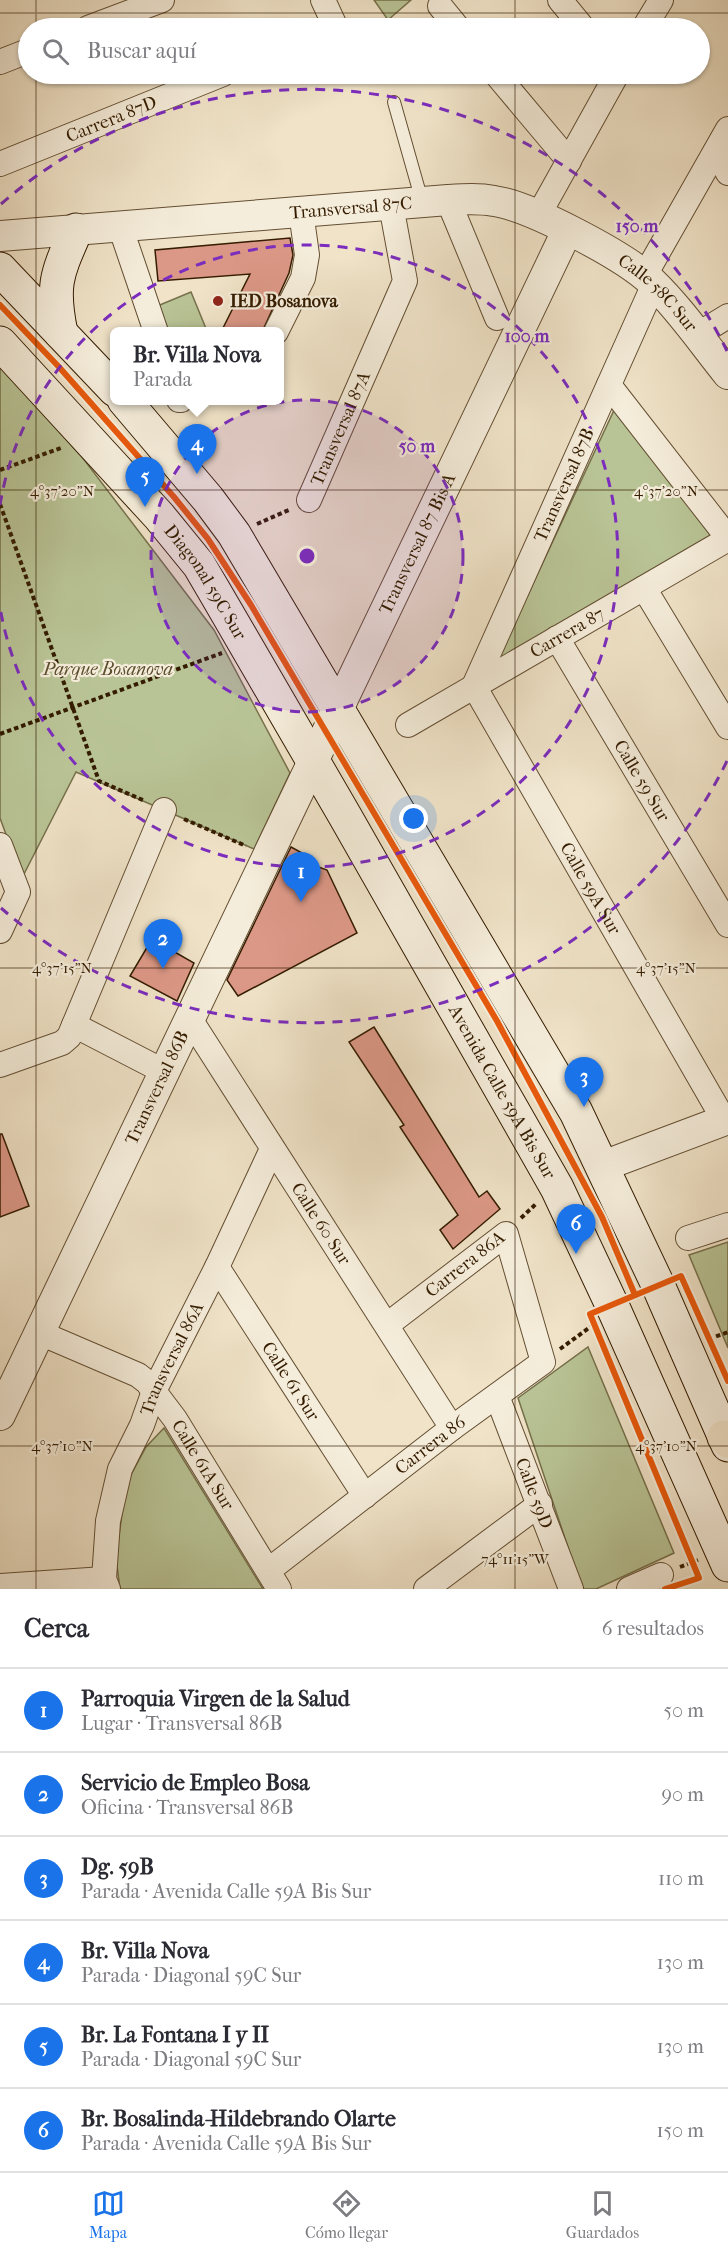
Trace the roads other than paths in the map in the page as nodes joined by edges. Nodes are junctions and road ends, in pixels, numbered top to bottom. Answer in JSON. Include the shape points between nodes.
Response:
{"nodes":[{"id":1,"x":162,"y":0,"type":"edge"},
{"id":2,"x":323,"y":0,"type":"edge"},
{"id":3,"x":560,"y":0,"type":"edge"},
{"id":4,"x":661,"y":0,"type":"edge"},
{"id":5,"x":440,"y":6,"type":"dead end"},
{"id":6,"x":114,"y":18,"type":"edge"},
{"id":7,"x":331,"y":18,"type":"edge"},
{"id":8,"x":450,"y":18,"type":"edge"},
{"id":9,"x":575,"y":18,"type":"edge"},
{"id":10,"x":650,"y":18,"type":"edge"},
{"id":11,"x":18,"y":55,"type":"edge"},
{"id":12,"x":0,"y":62,"type":"edge"},
{"id":13,"x":198,"y":84,"type":"edge"},
{"id":14,"x":504,"y":84,"type":"edge"},
{"id":15,"x":611,"y":84,"type":"edge"},
{"id":16,"x":394,"y":102,"type":"dead end"},
{"id":17,"x":728,"y":129,"type":"edge"},
{"id":18,"x":716,"y":151,"type":"junction"},
{"id":19,"x":569,"y":161,"type":"junction"},
{"id":20,"x":0,"y":164,"type":"edge"},
{"id":21,"x":728,"y":173,"type":"edge"},
{"id":22,"x":435,"y":201,"type":"junction"},
{"id":23,"x":391,"y":205,"type":"junction"},
{"id":24,"x":301,"y":212,"type":"junction"},
{"id":25,"x":538,"y":216,"type":"junction"},
{"id":26,"x":120,"y":226,"type":"junction"},
{"id":27,"x":76,"y":230,"type":"junction"},
{"id":28,"x":567,"y":231,"type":"junction"},
{"id":29,"x":0,"y":236,"type":"edge"},
{"id":30,"x":0,"y":269,"type":"edge"},
{"id":31,"x":649,"y":280,"type":"junction"},
{"id":32,"x":728,"y":315,"type":"edge"},
{"id":33,"x":497,"y":318,"type":"dead end"},
{"id":34,"x":154,"y":327,"type":"edge"},
{"id":35,"x":278,"y":327,"type":"edge"},
{"id":36,"x":61,"y":333,"type":"junction"},
{"id":37,"x":697,"y":335,"type":"junction"},
{"id":38,"x":0,"y":343,"type":"edge"},
{"id":39,"x":728,"y":374,"type":"edge"},
{"id":40,"x":609,"y":385,"type":"junction"},
{"id":41,"x":110,"y":386,"type":"edge"},
{"id":42,"x":128,"y":405,"type":"edge"},
{"id":43,"x":309,"y":500,"type":"road end"},
{"id":44,"x":728,"y":539,"type":"edge"},
{"id":45,"x":644,"y":588,"type":"junction"},
{"id":46,"x":557,"y":638,"type":"junction"},
{"id":47,"x":474,"y":686,"type":"junction"},
{"id":48,"x":337,"y":708,"type":"junction"},
{"id":49,"x":408,"y":725,"type":"dead end"},
{"id":50,"x":728,"y":727,"type":"edge"},
{"id":51,"x":313,"y":760,"type":"junction"},
{"id":52,"x":164,"y":810,"type":"road end"},
{"id":53,"x":0,"y":845,"type":"edge"},
{"id":54,"x":728,"y":925,"type":"edge"},
{"id":55,"x":0,"y":931,"type":"edge"},
{"id":56,"x":190,"y":1019,"type":"junction"},
{"id":57,"x":74,"y":1025,"type":"junction"},
{"id":58,"x":0,"y":1065,"type":"edge"},
{"id":59,"x":165,"y":1072,"type":"junction"},
{"id":60,"x":726,"y":1120,"type":"edge"},
{"id":61,"x":272,"y":1149,"type":"junction"},
{"id":62,"x":603,"y":1166,"type":"junction"},
{"id":63,"x":728,"y":1225,"type":"edge"},
{"id":64,"x":688,"y":1238,"type":"dead end"},
{"id":65,"x":217,"y":1267,"type":"junction"},
{"id":66,"x":387,"y":1325,"type":"junction"},
{"id":67,"x":40,"y":1333,"type":"junction"},
{"id":68,"x":543,"y":1362,"type":"joint"},
{"id":69,"x":154,"y":1391,"type":"junction"},
{"id":70,"x":497,"y":1396,"type":"junction"},
{"id":71,"x":0,"y":1415,"type":"edge"},
{"id":72,"x":452,"y":1428,"type":"junction"},
{"id":73,"x":727,"y":1441,"type":"edge"},
{"id":74,"x":365,"y":1496,"type":"junction"},
{"id":75,"x":540,"y":1504,"type":"junction"},
{"id":76,"x":706,"y":1560,"type":"edge"},
{"id":77,"x":661,"y":1575,"type":"road end"},
{"id":78,"x":274,"y":1580,"type":"edge"},
{"id":79,"x":106,"y":1584,"type":"edge"},
{"id":80,"x":0,"y":1586,"type":"edge"},
{"id":81,"x":426,"y":1589,"type":"edge"},
{"id":82,"x":571,"y":1589,"type":"edge"},
{"id":83,"x":629,"y":1589,"type":"edge"}],
"edges":[{"from":1,"to":6,"type":"street"},
{"from":2,"to":7,"type":"street"},
{"from":3,"to":9,"type":"street"},
{"from":4,"to":10,"type":"street"},
{"from":5,"to":8,"type":"street"},
{"from":11,"to":12,"type":"street"},
{"from":13,"to":20,"type":"street","name":"Carrera 87D"},
{"from":14,"to":19,"type":"street"},
{"from":15,"to":19,"type":"street"},
{"from":16,"to":22,"type":"lane"},
{"from":17,"to":18,"type":"street","name":"Transversal 87B"},
{"from":18,"to":21,"type":"street"},
{"from":18,"to":31,"type":"street","name":"Transversal 87B"},
{"from":19,"to":25,"type":"street"},
{"from":22,"to":23,"type":"street","name":"Transversal 87C"},
{"from":22,"to":25,"type":"street","name":"Transversal 87C","via":[[496,201]]},
{"from":22,"to":33,"type":"street"},
{"from":23,"to":24,"type":"street","name":"Transversal 87C"},
{"from":23,"to":43,"type":"street","name":"Transversal 87A","via":[[405,281]]},
{"from":24,"to":26,"type":"street","name":"Transversal 87C"},
{"from":24,"to":35,"type":"street","via":[[307,255],[303,278]]},
{"from":25,"to":28,"type":"street","name":"Calle 58C Sur"},
{"from":26,"to":27,"type":"street","name":"Transversal 87C"},
{"from":26,"to":34,"type":"street"},
{"from":27,"to":29,"type":"street","name":"Transversal 87C"},
{"from":27,"to":36,"type":"main road","via":[[57,279]]},
{"from":28,"to":31,"type":"street","name":"Calle 58C Sur","via":[[615,255]]},
{"from":28,"to":48,"type":"street","name":"Transversal 87 Bis A"},
{"from":30,"to":36,"type":"main road"},
{"from":31,"to":37,"type":"street","name":"Calle 58C Sur"},
{"from":31,"to":40,"type":"street","name":"Transversal 87B"},
{"from":32,"to":37,"type":"street"},
{"from":36,"to":41,"type":"main road"},
{"from":37,"to":39,"type":"street","name":"Calle 58C Sur"},
{"from":38,"to":51,"type":"main road","name":"Diagonal 59C Sur","via":[[199,565]]},
{"from":40,"to":44,"type":"street"},
{"from":40,"to":47,"type":"street","name":"Transversal 87B"},
{"from":42,"to":48,"type":"main road","via":[[234,534]]},
{"from":44,"to":45,"type":"street","name":"Carrera 87"},
{"from":45,"to":46,"type":"street","name":"Carrera 87"},
{"from":45,"to":50,"type":"street"},
{"from":46,"to":47,"type":"street","name":"Carrera 87"},
{"from":46,"to":54,"type":"street","name":"Calle 59 Sur"},
{"from":47,"to":49,"type":"street","name":"Carrera 87"},
{"from":47,"to":60,"type":"street","name":"Calle 59A Sur"},
{"from":48,"to":51,"type":"street","name":"Transversal 87 Bis A"},
{"from":48,"to":62,"type":"main road","via":[[576,1112]]},
{"from":51,"to":56,"type":"street","name":"Transversal 86B"},
{"from":51,"to":76,"type":"main road","name":"Avenida Calle 59A Bis Sur","via":[[573,1220],[603,1315]]},
{"from":52,"to":57,"type":"street"},
{"from":53,"to":55,"type":"street","via":[[18,892]]},
{"from":56,"to":59,"type":"street","name":"Transversal 86B"},
{"from":56,"to":61,"type":"street","name":"Calle 60 Sur"},
{"from":57,"to":58,"type":"street","via":[[62,1043]]},
{"from":57,"to":59,"type":"street"},
{"from":59,"to":67,"type":"street","name":"Transversal 86B"},
{"from":60,"to":62,"type":"street"},
{"from":61,"to":65,"type":"street","name":"Transversal 86A"},
{"from":61,"to":66,"type":"street","name":"Calle 60 Sur"},
{"from":62,"to":73,"type":"main road"},
{"from":63,"to":64,"type":"street"},
{"from":65,"to":69,"type":"street","name":"Transversal 86A"},
{"from":65,"to":74,"type":"street","name":"Calle 61 Sur"},
{"from":66,"to":68,"type":"street","name":"Carrera 86A","via":[[506,1234]]},
{"from":66,"to":72,"type":"street","name":"Calle 60 Sur"},
{"from":67,"to":69,"type":"street","name":"Calle 61A Sur","via":[[138,1375]]},
{"from":67,"to":71,"type":"street","name":"Transversal 86B"},
{"from":68,"to":70,"type":"street","name":"Carrera 86"},
{"from":69,"to":78,"type":"street","name":"Calle 61A Sur"},
{"from":69,"to":79,"type":"street","name":"Transversal 86A","via":[[120,1469],[108,1521]]},
{"from":70,"to":72,"type":"street","name":"Carrera 86"},
{"from":70,"to":75,"type":"street","name":"Calle 59D"},
{"from":72,"to":74,"type":"street","name":"Carrera 86"},
{"from":74,"to":78,"type":"street","name":"Carrera 86"},
{"from":75,"to":81,"type":"street"},
{"from":75,"to":82,"type":"street","name":"Calle 59D"},
{"from":77,"to":83,"type":"street"},
{"from":79,"to":80,"type":"street"}]}
